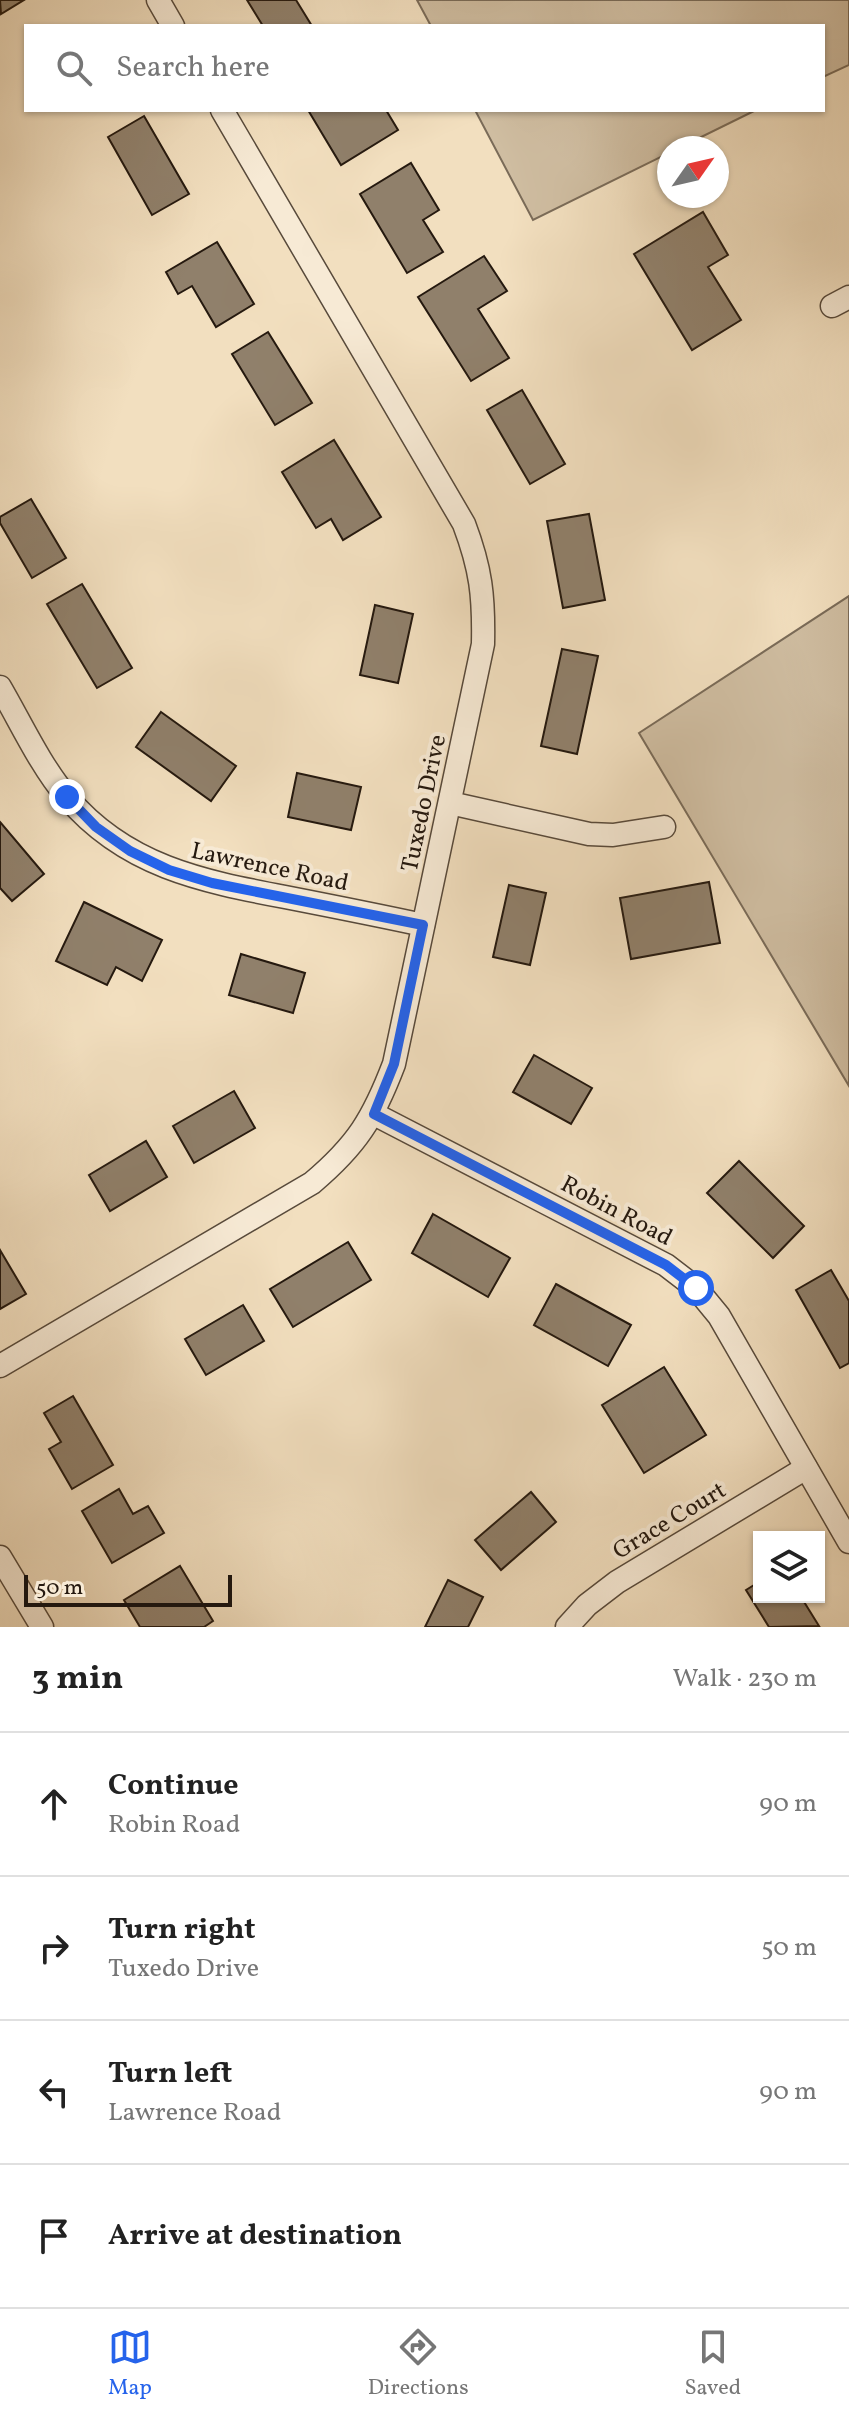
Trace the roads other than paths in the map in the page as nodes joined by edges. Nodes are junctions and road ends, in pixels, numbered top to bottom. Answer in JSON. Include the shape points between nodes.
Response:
{"nodes":[{"id":1,"x":158,"y":0,"type":"edge"},
{"id":2,"x":172,"y":24,"type":"edge"},
{"id":3,"x":223,"y":112,"type":"edge"},
{"id":4,"x":0,"y":687,"type":"edge"},
{"id":5,"x":450,"y":803,"type":"junction"},
{"id":6,"x":664,"y":827,"type":"dead end"},
{"id":7,"x":423,"y":925,"type":"junction"},
{"id":8,"x":374,"y":1114,"type":"junction"},
{"id":9,"x":0,"y":1366,"type":"edge"},
{"id":10,"x":806,"y":1468,"type":"junction"},
{"id":11,"x":849,"y":1542,"type":"edge"},
{"id":12,"x":0,"y":1557,"type":"edge"},
{"id":13,"x":42,"y":1627,"type":"edge"},
{"id":14,"x":567,"y":1627,"type":"edge"}],
"edges":[{"from":1,"to":2,"type":"street"},
{"from":3,"to":5,"type":"street","name":"Tuxedo Drive","via":[[464,524],[478,561],[483,644]]},
{"from":4,"to":7,"type":"street","name":"Lawrence Road","via":[[67,797],[130,851],[212,883]]},
{"from":5,"to":6,"type":"street","via":[[589,834]]},
{"from":5,"to":7,"type":"street","name":"Tuxedo Drive"},
{"from":7,"to":8,"type":"street","name":"Tuxedo Drive","via":[[394,1064]]},
{"from":8,"to":9,"type":"street","name":"Tuxedo Drive","via":[[339,1160],[312,1183]]},
{"from":8,"to":10,"type":"street","name":"Robin Road","via":[[666,1265],[696,1288],[719,1316]]},
{"from":10,"to":11,"type":"street","name":"Robin Road"},
{"from":10,"to":14,"type":"street","name":"Grace Court","via":[[617,1582]]},
{"from":12,"to":13,"type":"street"}]}
